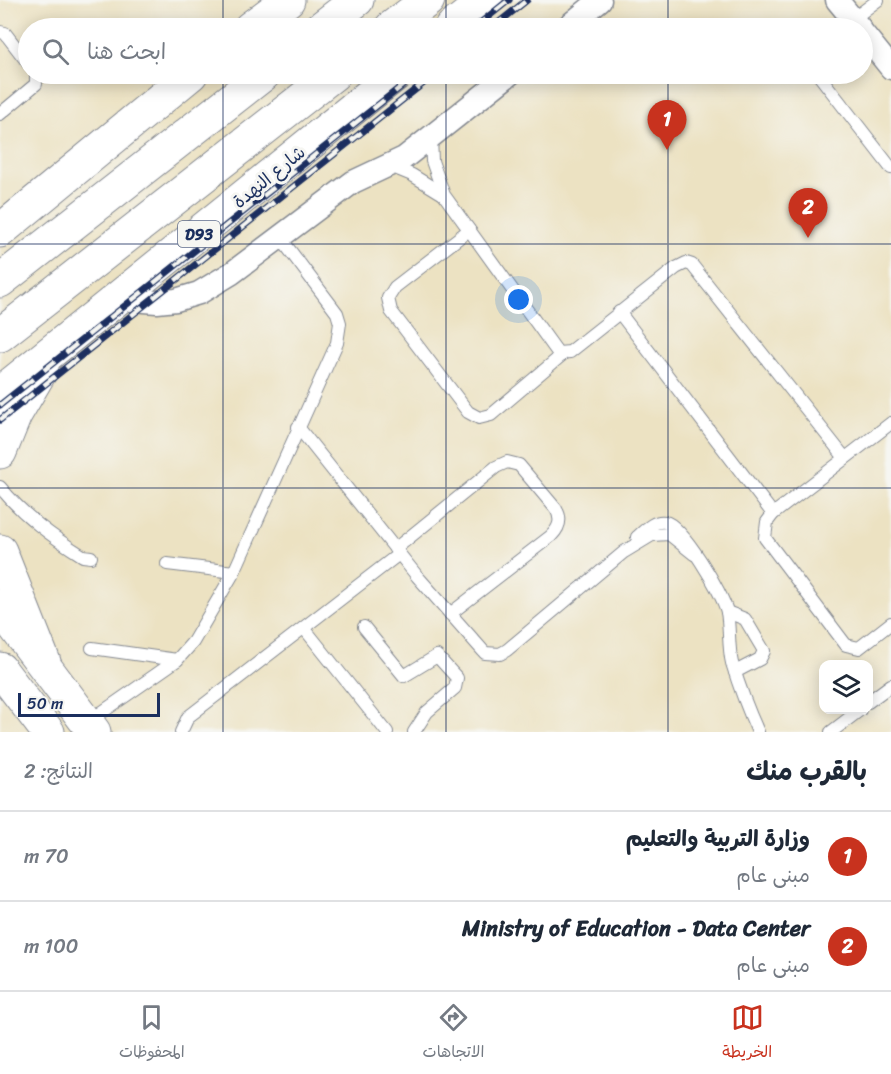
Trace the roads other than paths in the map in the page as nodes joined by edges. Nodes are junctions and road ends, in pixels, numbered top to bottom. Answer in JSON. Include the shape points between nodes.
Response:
{"nodes":[{"id":1,"x":288,"y":0,"type":"edge"},
{"id":2,"x":357,"y":0,"type":"edge"},
{"id":3,"x":428,"y":0,"type":"edge"},
{"id":4,"x":486,"y":0,"type":"edge"},
{"id":5,"x":600,"y":0,"type":"edge"},
{"id":6,"x":837,"y":0,"type":"edge"},
{"id":7,"x":878,"y":0,"type":"edge"},
{"id":8,"x":264,"y":18,"type":"edge"},
{"id":9,"x":334,"y":18,"type":"edge"},
{"id":10,"x":404,"y":18,"type":"edge"},
{"id":11,"x":464,"y":18,"type":"edge"},
{"id":12,"x":578,"y":18,"type":"edge"},
{"id":13,"x":848,"y":18,"type":"edge"},
{"id":14,"x":862,"y":18,"type":"edge"},
{"id":15,"x":0,"y":32,"type":"edge"},
{"id":16,"x":873,"y":48,"type":"edge"},
{"id":17,"x":18,"y":50,"type":"edge"},
{"id":18,"x":891,"y":68,"type":"edge"},
{"id":19,"x":36,"y":84,"type":"edge"},
{"id":20,"x":178,"y":84,"type":"edge"},
{"id":21,"x":251,"y":84,"type":"edge"},
{"id":22,"x":321,"y":84,"type":"edge"},
{"id":23,"x":384,"y":84,"type":"edge"},
{"id":24,"x":497,"y":84,"type":"edge"},
{"id":25,"x":826,"y":84,"type":"edge"},
{"id":26,"x":0,"y":114,"type":"edge"},
{"id":27,"x":431,"y":137,"type":"junction"},
{"id":28,"x":389,"y":166,"type":"junction"},
{"id":29,"x":891,"y":168,"type":"edge"},
{"id":30,"x":444,"y":195,"type":"junction"},
{"id":31,"x":4,"y":223,"type":"edge"},
{"id":32,"x":470,"y":230,"type":"junction"},
{"id":33,"x":279,"y":236,"type":"junction"},
{"id":34,"x":0,"y":281,"type":"edge"},
{"id":35,"x":120,"y":299,"type":"junction"},
{"id":36,"x":619,"y":312,"type":"junction"},
{"id":37,"x":0,"y":335,"type":"edge"},
{"id":38,"x":57,"y":348,"type":"junction"},
{"id":39,"x":562,"y":355,"type":"junction"},
{"id":40,"x":0,"y":362,"type":"edge"},
{"id":41,"x":0,"y":393,"type":"edge"},
{"id":42,"x":891,"y":423,"type":"edge"},
{"id":43,"x":298,"y":427,"type":"junction"},
{"id":44,"x":0,"y":452,"type":"edge"},
{"id":45,"x":845,"y":458,"type":"junction"},
{"id":46,"x":0,"y":487,"type":"edge"},
{"id":47,"x":774,"y":514,"type":"junction"},
{"id":48,"x":0,"y":551,"type":"edge"},
{"id":49,"x":397,"y":551,"type":"junction"},
{"id":50,"x":90,"y":557,"type":"dead end"},
{"id":51,"x":167,"y":564,"type":"dead end"},
{"id":52,"x":234,"y":572,"type":"junction"},
{"id":53,"x":0,"y":607,"type":"edge"},
{"id":54,"x":727,"y":612,"type":"junction"},
{"id":55,"x":450,"y":614,"type":"junction"},
{"id":56,"x":891,"y":623,"type":"edge"},
{"id":57,"x":364,"y":627,"type":"dead end"},
{"id":58,"x":304,"y":628,"type":"junction"},
{"id":59,"x":92,"y":648,"type":"dead end"},
{"id":60,"x":177,"y":660,"type":"junction"},
{"id":61,"x":44,"y":662,"type":"junction"},
{"id":62,"x":0,"y":669,"type":"edge"},
{"id":63,"x":735,"y":672,"type":"junction"},
{"id":64,"x":891,"y":685,"type":"edge"},
{"id":65,"x":873,"y":698,"type":"edge"},
{"id":66,"x":855,"y":714,"type":"edge"},
{"id":67,"x":90,"y":727,"type":"edge"},
{"id":68,"x":48,"y":732,"type":"edge"},
{"id":69,"x":181,"y":732,"type":"edge"},
{"id":70,"x":387,"y":732,"type":"edge"},
{"id":71,"x":414,"y":732,"type":"edge"},
{"id":72,"x":758,"y":732,"type":"edge"},
{"id":73,"x":831,"y":732,"type":"edge"}],
"edges":[{"from":1,"to":8,"type":"main road"},
{"from":2,"to":9,"type":"main road"},
{"from":3,"to":10,"type":"main road"},
{"from":4,"to":11,"type":"main road"},
{"from":5,"to":12,"type":"street"},
{"from":6,"to":13,"type":"street"},
{"from":7,"to":14,"type":"lane"},
{"from":15,"to":17,"type":"lane"},
{"from":16,"to":18,"type":"street"},
{"from":19,"to":26,"type":"lane"},
{"from":20,"to":31,"type":"main road"},
{"from":21,"to":34,"type":"main road"},
{"from":22,"to":37,"type":"main road"},
{"from":23,"to":35,"type":"main road","name":"شارع النهدة","number":"D93"},
{"from":24,"to":27,"type":"street"},
{"from":25,"to":29,"type":"lane"},
{"from":27,"to":28,"type":"street"},
{"from":27,"to":30,"type":"lane","via":[[432,161]]},
{"from":28,"to":30,"type":"lane"},
{"from":28,"to":33,"type":"street","via":[[353,182]]},
{"from":30,"to":32,"type":"lane"},
{"from":32,"to":39,"type":"lane"},
{"from":32,"to":39,"type":"lane","via":[[395,286],[388,298],[391,311],[468,411],[479,418],[491,415]]},
{"from":33,"to":35,"type":"street","via":[[200,293],[157,302]]},
{"from":33,"to":43,"type":"lane","via":[[332,304],[340,323],[337,343]]},
{"from":35,"to":38,"type":"main road","name":"شارع النهدة","number":"D93"},
{"from":36,"to":39,"type":"lane"},
{"from":36,"to":45,"type":"lane","via":[[676,268],[692,265]]},
{"from":36,"to":47,"type":"lane"},
{"from":38,"to":40,"type":"main road"},
{"from":38,"to":41,"type":"main road","name":"شارع النهدة","number":"D93"},
{"from":38,"to":44,"type":"main road","via":[[15,415]]},
{"from":42,"to":45,"type":"lane"},
{"from":43,"to":49,"type":"lane"},
{"from":43,"to":52,"type":"lane"},
{"from":45,"to":47,"type":"lane"},
{"from":46,"to":50,"type":"lane","via":[[45,532]]},
{"from":47,"to":56,"type":"lane","via":[[765,530],[768,544],[846,645],[860,648]]},
{"from":48,"to":61,"type":"main road"},
{"from":49,"to":55,"type":"lane"},
{"from":49,"to":55,"type":"lane","via":[[502,464],[514,462],[532,480],[559,514],[556,531]]},
{"from":49,"to":58,"type":"lane"},
{"from":51,"to":52,"type":"lane"},
{"from":52,"to":60,"type":"lane","via":[[193,642]]},
{"from":53,"to":61,"type":"main road"},
{"from":54,"to":55,"type":"lane","via":[[679,531],[662,522],[648,528],[500,654],[485,653]]},
{"from":54,"to":63,"type":"lane"},
{"from":54,"to":63,"type":"lane","via":[[745,619],[764,651],[760,659]]},
{"from":57,"to":71,"type":"lane","via":[[404,676],[437,656],[457,678],[454,688],[428,712]]},
{"from":58,"to":69,"type":"lane","via":[[188,717]]},
{"from":58,"to":70,"type":"lane"},
{"from":59,"to":60,"type":"lane"},
{"from":60,"to":67,"type":"lane"},
{"from":61,"to":67,"type":"main road"},
{"from":62,"to":68,"type":"main road"},
{"from":63,"to":72,"type":"lane"},
{"from":64,"to":65,"type":"lane"},
{"from":66,"to":73,"type":"lane"}]}
